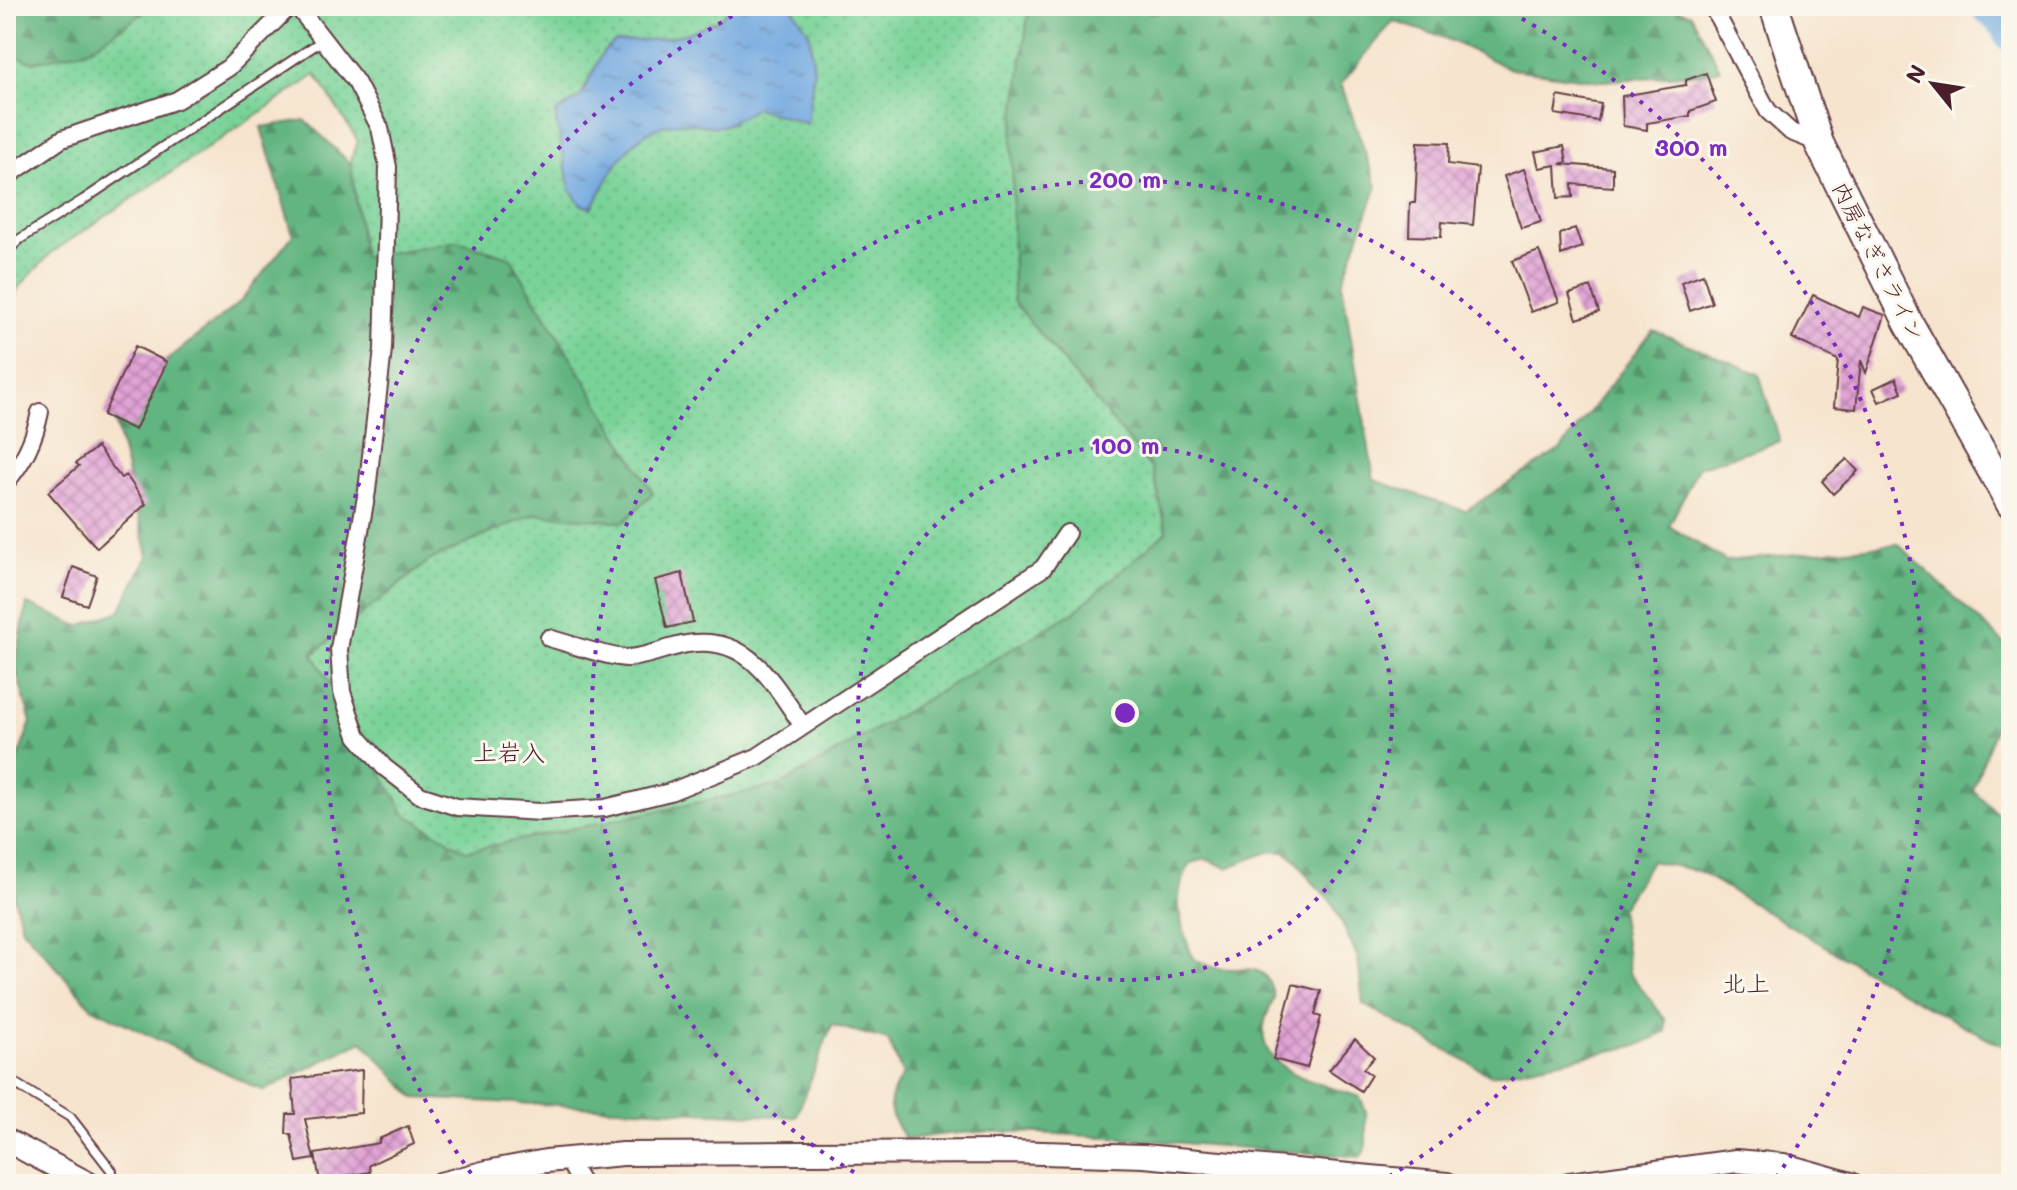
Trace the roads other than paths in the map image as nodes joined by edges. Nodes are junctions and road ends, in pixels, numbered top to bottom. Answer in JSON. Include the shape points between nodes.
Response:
{"nodes":[{"id":1,"x":290,"y":6,"type":"edge"},
{"id":2,"x":297,"y":6,"type":"edge"},
{"id":3,"x":1712,"y":6,"type":"edge"},
{"id":4,"x":1774,"y":6,"type":"edge"},
{"id":5,"x":323,"y":40,"type":"junction"},
{"id":6,"x":1819,"y":143,"type":"junction"},
{"id":7,"x":6,"y":177,"type":"edge"},
{"id":8,"x":6,"y":252,"type":"edge"},
{"id":9,"x":40,"y":412,"type":"dead end"},
{"id":10,"x":6,"y":482,"type":"edge"},
{"id":11,"x":2011,"y":504,"type":"edge"},
{"id":12,"x":1067,"y":533,"type":"dead end"},
{"id":13,"x":549,"y":638,"type":"dead end"},
{"id":14,"x":803,"y":726,"type":"junction"},
{"id":15,"x":6,"y":1078,"type":"edge"},
{"id":16,"x":6,"y":1140,"type":"edge"},
{"id":17,"x":567,"y":1159,"type":"junction"},
{"id":18,"x":1294,"y":1177,"type":"edge"},
{"id":19,"x":89,"y":1184,"type":"edge"},
{"id":20,"x":109,"y":1184,"type":"edge"},
{"id":21,"x":440,"y":1184,"type":"edge"},
{"id":22,"x":582,"y":1184,"type":"edge"},
{"id":23,"x":1447,"y":1184,"type":"edge"},
{"id":24,"x":1570,"y":1184,"type":"edge"},
{"id":25,"x":1851,"y":1184,"type":"edge"}],
"edges":[{"from":1,"to":7,"type":"street","via":[[228,68],[177,100],[62,139]]},
{"from":2,"to":5,"type":"street"},
{"from":3,"to":6,"type":"street","via":[[1768,111],[1791,132]]},
{"from":4,"to":6,"type":"highway","name":"内房なぎさライン"},
{"from":5,"to":8,"type":"lane"},
{"from":5,"to":14,"type":"street","via":[[356,82],[380,128],[388,167],[383,349],[367,491],[339,649],[342,692],[357,736],[384,767],[420,795],[457,807],[540,812],[605,808],[670,792],[757,757]]},
{"from":6,"to":11,"type":"highway","name":"内房なぎさライン","via":[[1908,322]]},
{"from":9,"to":10,"type":"street","via":[[20,464]]},
{"from":12,"to":14,"type":"street","via":[[1043,568]]},
{"from":13,"to":14,"type":"street","via":[[627,658],[686,644],[715,642],[737,649],[762,669]]},
{"from":15,"to":20,"type":"lane","via":[[70,1117],[112,1171]]},
{"from":16,"to":19,"type":"street"},
{"from":17,"to":18,"type":"street","via":[[638,1154],[1096,1153]]},
{"from":17,"to":21,"type":"street"},
{"from":17,"to":22,"type":"street"},
{"from":18,"to":23,"type":"street"},
{"from":24,"to":25,"type":"street","via":[[1736,1161],[1784,1165]]}]}
